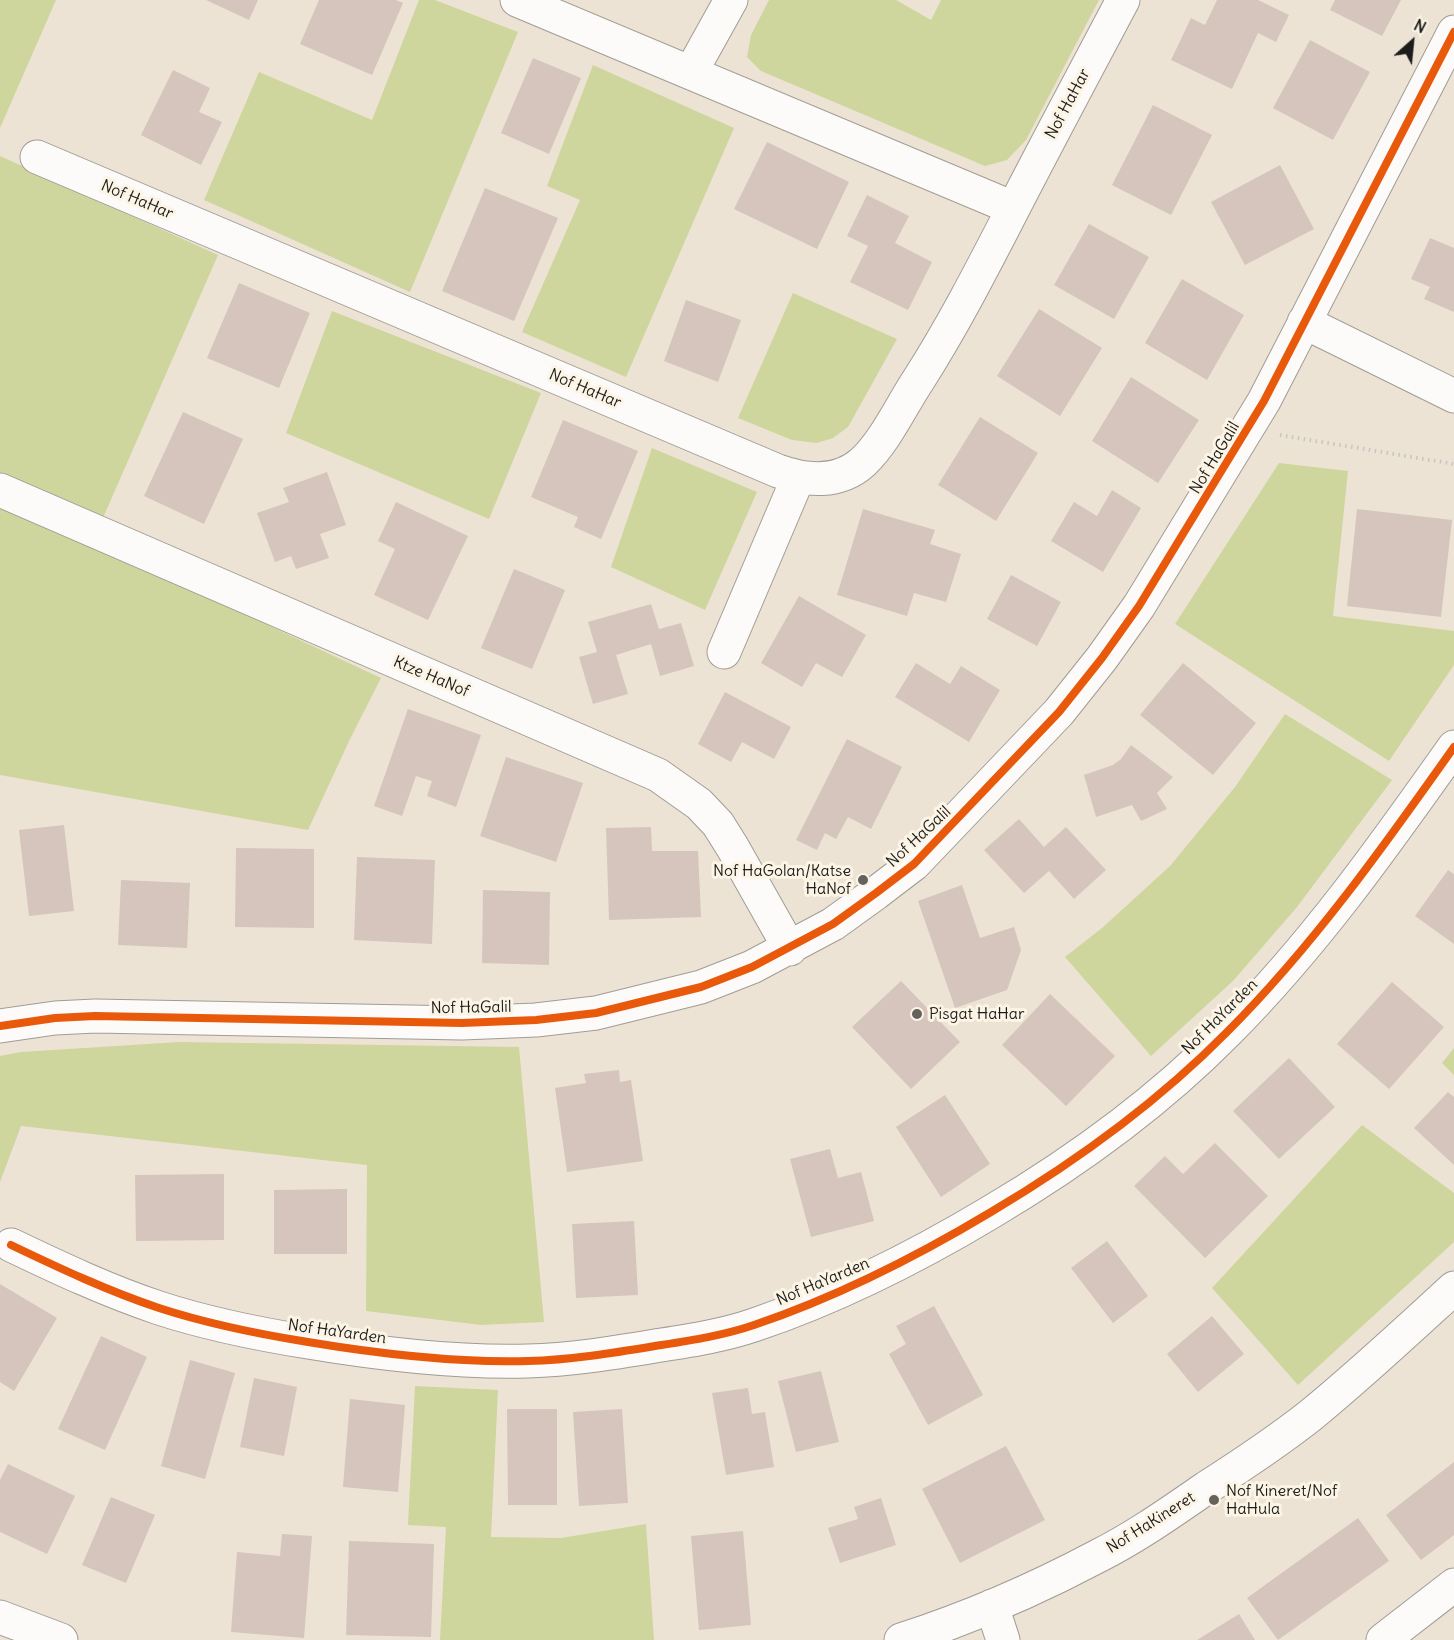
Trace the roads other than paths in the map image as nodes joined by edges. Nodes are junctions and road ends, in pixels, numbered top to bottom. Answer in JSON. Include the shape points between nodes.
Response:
{"nodes":[{"id":1,"x":517,"y":0,"type":"edge"},
{"id":2,"x":731,"y":0,"type":"edge"},
{"id":3,"x":1123,"y":0,"type":"edge"},
{"id":4,"x":1454,"y":32,"type":"edge"},
{"id":5,"x":691,"y":72,"type":"junction"},
{"id":6,"x":37,"y":158,"type":"dead end"},
{"id":7,"x":1013,"y":208,"type":"junction"},
{"id":8,"x":1304,"y":322,"type":"junction"},
{"id":9,"x":1454,"y":396,"type":"edge"},
{"id":10,"x":798,"y":478,"type":"junction"},
{"id":11,"x":0,"y":490,"type":"edge"},
{"id":12,"x":724,"y":652,"type":"dead end"},
{"id":13,"x":1454,"y":747,"type":"edge"},
{"id":14,"x":790,"y":948,"type":"junction"},
{"id":15,"x":0,"y":1026,"type":"edge"},
{"id":16,"x":11,"y":1245,"type":"dead end"},
{"id":17,"x":1454,"y":1288,"type":"edge"},
{"id":18,"x":1454,"y":1585,"type":"edge"},
{"id":19,"x":992,"y":1606,"type":"junction"},
{"id":20,"x":0,"y":1617,"type":"edge"},
{"id":21,"x":61,"y":1640,"type":"edge"},
{"id":22,"x":901,"y":1640,"type":"edge"},
{"id":23,"x":1003,"y":1640,"type":"edge"},
{"id":24,"x":1383,"y":1640,"type":"edge"}],
"edges":[{"from":1,"to":5,"type":"street"},
{"from":2,"to":5,"type":"street"},
{"from":3,"to":7,"type":"street","name":"Nof HaHar"},
{"from":4,"to":8,"type":"street","name":"Nof HaGalil"},
{"from":5,"to":7,"type":"street"},
{"from":6,"to":10,"type":"street","name":"Nof HaHar"},
{"from":7,"to":10,"type":"street","name":"Nof HaHar","via":[[949,332],[879,443],[862,463],[846,473],[811,480]]},
{"from":8,"to":9,"type":"street"},
{"from":8,"to":14,"type":"street","name":"Nof HaGalil","via":[[1247,430],[1139,606],[1059,712],[914,864],[833,924]]},
{"from":10,"to":12,"type":"street"},
{"from":11,"to":14,"type":"street","name":"Ktze HaNof","via":[[658,775],[699,804],[717,824]]},
{"from":13,"to":16,"type":"street","name":"Nof HaYarden","via":[[1350,890],[1282,972],[1227,1032],[1153,1100],[1044,1181],[903,1263],[751,1326],[606,1354],[529,1361],[366,1352],[219,1325],[159,1308]]},
{"from":14,"to":15,"type":"street","name":"Nof HaGalil","via":[[701,987],[596,1013],[536,1020],[462,1023],[95,1016]]},
{"from":17,"to":19,"type":"street","name":"Nof HaKineret","via":[[1310,1416],[1238,1467],[1100,1556]]},
{"from":18,"to":24,"type":"street"},
{"from":19,"to":22,"type":"street","name":"Nof HaKineret"},
{"from":19,"to":23,"type":"street"},
{"from":20,"to":21,"type":"street"}]}
